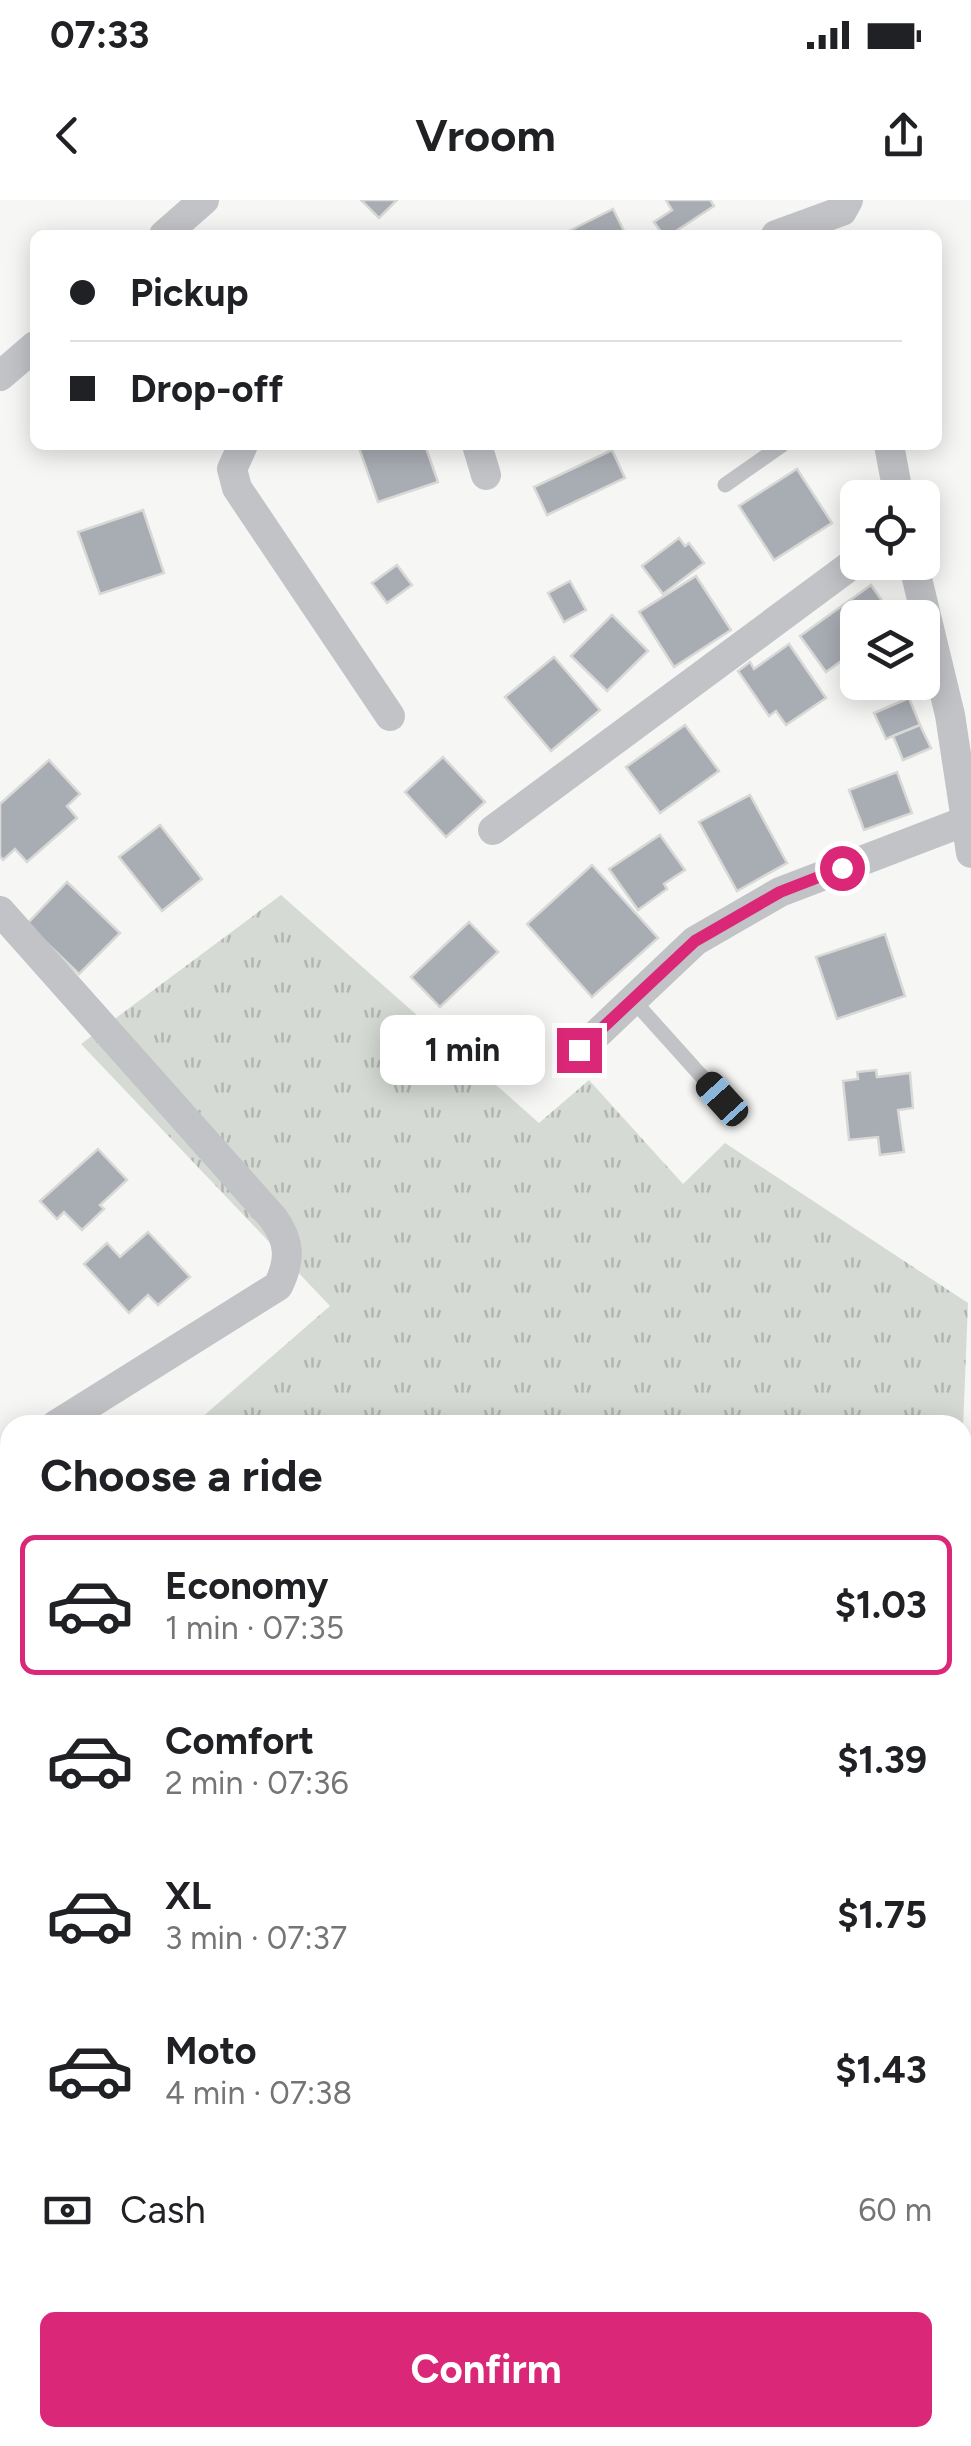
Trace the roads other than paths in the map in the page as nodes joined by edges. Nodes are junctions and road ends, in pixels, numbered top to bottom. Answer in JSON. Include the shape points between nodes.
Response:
{"nodes":[{"id":1,"x":204,"y":200,"type":"edge"},
{"id":2,"x":844,"y":212,"type":"edge"},
{"id":3,"x":170,"y":230,"type":"edge"},
{"id":4,"x":791,"y":230,"type":"edge"},
{"id":5,"x":30,"y":350,"type":"edge"},
{"id":6,"x":0,"y":376,"type":"edge"},
{"id":7,"x":241,"y":450,"type":"edge"},
{"id":8,"x":478,"y":450,"type":"edge"},
{"id":9,"x":775,"y":450,"type":"edge"},
{"id":10,"x":890,"y":450,"type":"edge"},
{"id":11,"x":486,"y":475,"type":"dead end"},
{"id":12,"x":896,"y":480,"type":"edge"},
{"id":13,"x":726,"y":485,"type":"dead end"},
{"id":14,"x":840,"y":573,"type":"edge"},
{"id":15,"x":918,"y":580,"type":"edge"},
{"id":16,"x":390,"y":716,"type":"dead end"},
{"id":17,"x":968,"y":820,"type":"junction"},
{"id":18,"x":492,"y":830,"type":"dead end"},
{"id":19,"x":971,"y":853,"type":"edge"},
{"id":20,"x":0,"y":911,"type":"edge"},
{"id":21,"x":634,"y":1000,"type":"junction"},
{"id":22,"x":579,"y":1050,"type":"dead end"},
{"id":23,"x":722,"y":1099,"type":"dead end"},
{"id":24,"x":72,"y":1415,"type":"edge"}],
"edges":[{"from":1,"to":3,"type":"street"},
{"from":2,"to":4,"type":"street"},
{"from":5,"to":6,"type":"street"},
{"from":7,"to":16,"type":"street","via":[[232,469],[237,488]]},
{"from":8,"to":11,"type":"street"},
{"from":9,"to":13,"type":"lane"},
{"from":10,"to":12,"type":"street"},
{"from":14,"to":18,"type":"street"},
{"from":15,"to":17,"type":"street"},
{"from":17,"to":19,"type":"street"},
{"from":17,"to":21,"type":"street","via":[[780,892],[695,941]]},
{"from":20,"to":24,"type":"street","via":[[287,1237],[278,1286]]},
{"from":21,"to":22,"type":"street"},
{"from":21,"to":23,"type":"lane"}]}
